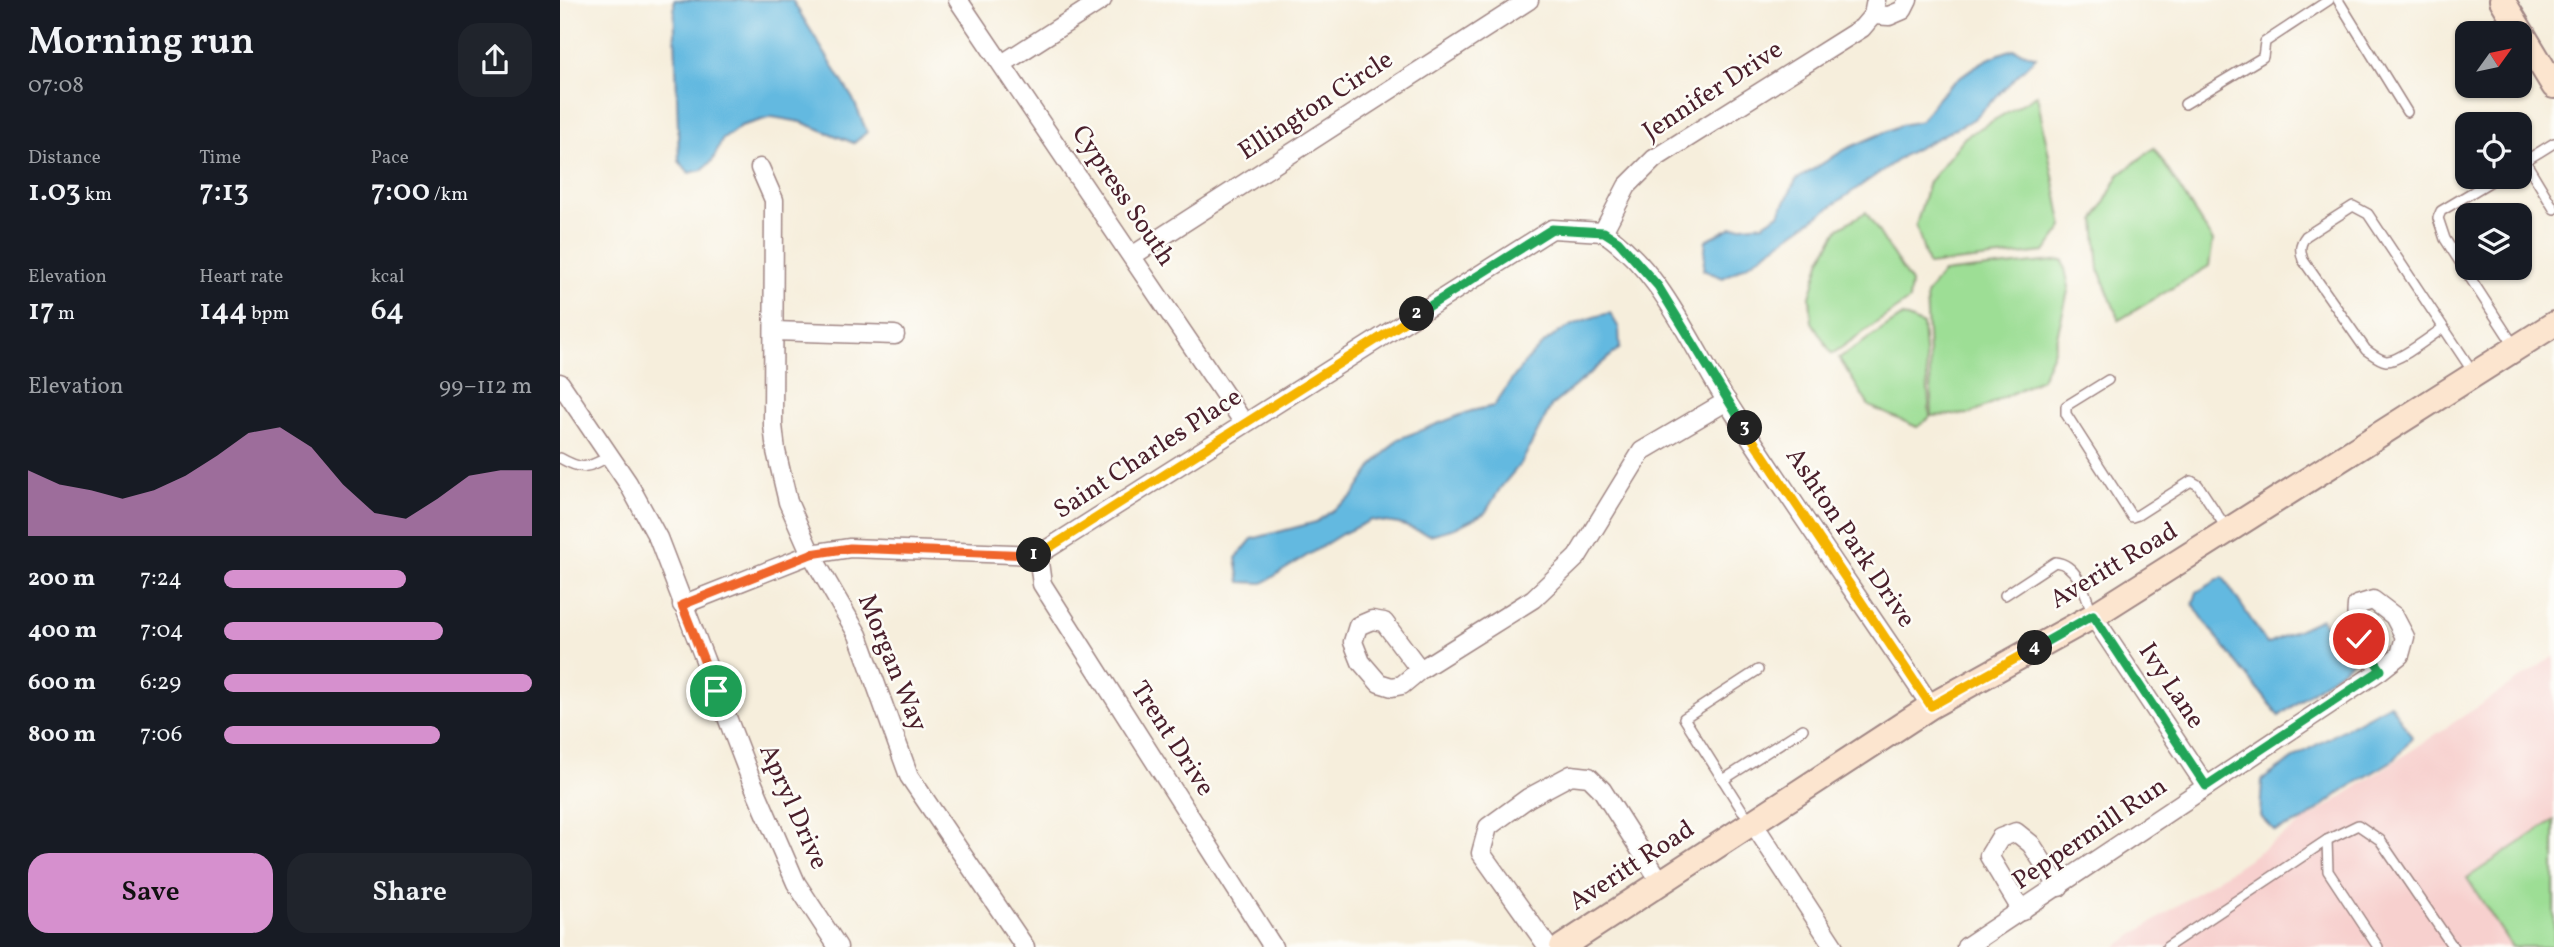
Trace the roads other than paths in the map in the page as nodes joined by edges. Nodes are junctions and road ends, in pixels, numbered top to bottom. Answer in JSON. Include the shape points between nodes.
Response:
{"nodes":[{"id":1,"x":958,"y":0,"type":"edge"},
{"id":2,"x":1101,"y":0,"type":"edge"},
{"id":3,"x":1529,"y":0,"type":"edge"},
{"id":4,"x":1908,"y":0,"type":"edge"},
{"id":5,"x":2329,"y":0,"type":"edge"},
{"id":6,"x":2338,"y":0,"type":"edge"},
{"id":7,"x":2502,"y":0,"type":"edge"},
{"id":8,"x":1875,"y":7,"type":"edge"},
{"id":9,"x":1002,"y":64,"type":"junction"},
{"id":10,"x":2554,"y":86,"type":"edge"},
{"id":11,"x":2186,"y":104,"type":"dead end"},
{"id":12,"x":2407,"y":112,"type":"dead end"},
{"id":13,"x":2554,"y":143,"type":"edge"},
{"id":14,"x":2532,"y":156,"type":"edge"},
{"id":15,"x":760,"y":168,"type":"dead end"},
{"id":16,"x":2532,"y":177,"type":"edge"},
{"id":17,"x":2478,"y":189,"type":"edge"},
{"id":18,"x":2554,"y":209,"type":"edge"},
{"id":19,"x":1604,"y":232,"type":"junction"},
{"id":20,"x":1132,"y":256,"type":"junction"},
{"id":21,"x":2554,"y":324,"type":"edge"},
{"id":22,"x":2444,"y":328,"type":"junction"},
{"id":23,"x":774,"y":331,"type":"junction"},
{"id":24,"x":895,"y":335,"type":"dead end"},
{"id":25,"x":2515,"y":347,"type":"junction"},
{"id":26,"x":2474,"y":374,"type":"junction"},
{"id":27,"x":2108,"y":380,"type":"dead end"},
{"id":28,"x":560,"y":383,"type":"edge"},
{"id":29,"x":1727,"y":401,"type":"junction"},
{"id":30,"x":1244,"y":423,"type":"junction"},
{"id":31,"x":610,"y":456,"type":"junction"},
{"id":32,"x":560,"y":458,"type":"edge"},
{"id":33,"x":2228,"y":531,"type":"junction"},
{"id":34,"x":811,"y":554,"type":"junction"},
{"id":35,"x":1038,"y":555,"type":"junction"},
{"id":36,"x":2005,"y":596,"type":"dead end"},
{"id":37,"x":682,"y":605,"type":"junction"},
{"id":38,"x":2093,"y":615,"type":"junction"},
{"id":39,"x":1420,"y":670,"type":"dead end"},
{"id":40,"x":1758,"y":670,"type":"dead end"},
{"id":41,"x":2381,"y":670,"type":"dead end"},
{"id":42,"x":1931,"y":706,"type":"junction"},
{"id":43,"x":1803,"y":729,"type":"dead end"},
{"id":44,"x":1723,"y":780,"type":"junction"},
{"id":45,"x":2206,"y":786,"type":"junction"},
{"id":46,"x":1753,"y":823,"type":"junction"},
{"id":47,"x":2327,"y":840,"type":"junction"},
{"id":48,"x":1660,"y":881,"type":"junction"},
{"id":49,"x":2059,"y":887,"type":"junction"},
{"id":50,"x":2022,"y":911,"type":"junction"},
{"id":51,"x":838,"y":947,"type":"edge"},
{"id":52,"x":1025,"y":947,"type":"edge"},
{"id":53,"x":1273,"y":947,"type":"edge"},
{"id":54,"x":1548,"y":947,"type":"edge"},
{"id":55,"x":1562,"y":947,"type":"edge"},
{"id":56,"x":1833,"y":947,"type":"edge"},
{"id":57,"x":1966,"y":947,"type":"edge"},
{"id":58,"x":2166,"y":947,"type":"edge"},
{"id":59,"x":2378,"y":947,"type":"edge"},
{"id":60,"x":2453,"y":947,"type":"edge"}],
"edges":[{"from":1,"to":9,"type":"street","name":"Cypress South"},
{"from":2,"to":9,"type":"street"},
{"from":3,"to":20,"type":"street","name":"Ellington Circle"},
{"from":4,"to":8,"type":"street","name":"Jennifer Drive","via":[[1903,10],[1889,16]]},
{"from":5,"to":11,"type":"lane","via":[[2265,42],[2263,57]]},
{"from":6,"to":12,"type":"lane"},
{"from":7,"to":10,"type":"street"},
{"from":8,"to":19,"type":"street","name":"Jennifer Drive","via":[[1861,28],[1654,159],[1627,186]]},
{"from":9,"to":20,"type":"street","name":"Cypress South"},
{"from":13,"to":14,"type":"lane"},
{"from":15,"to":23,"type":"street","name":"Morgan Way","via":[[774,200]]},
{"from":16,"to":18,"type":"lane"},
{"from":17,"to":25,"type":"lane","via":[[2441,211],[2438,218],[2445,239]]},
{"from":19,"to":29,"type":"street","name":"Ashton Park Drive","via":[[1618,241],[1658,286]]},
{"from":19,"to":30,"type":"street","name":"Saint Charles Place","via":[[1552,229]]},
{"from":20,"to":30,"type":"street","name":"Cypress South"},
{"from":21,"to":25,"type":"street","name":"Averitt Road"},
{"from":22,"to":22,"type":"lane","via":[[2362,209],[2353,206],[2301,242],[2303,260],[2375,357],[2396,359]]},
{"from":22,"to":26,"type":"lane"},
{"from":23,"to":24,"type":"street"},
{"from":23,"to":34,"type":"street","name":"Morgan Way","via":[[776,451],[788,502]]},
{"from":25,"to":26,"type":"street","name":"Averitt Road"},
{"from":26,"to":33,"type":"street","name":"Averitt Road"},
{"from":27,"to":33,"type":"lane","via":[[2067,406],[2066,414],[2132,517],[2191,481]]},
{"from":28,"to":31,"type":"street","name":"Apryl Drive"},
{"from":29,"to":39,"type":"street","via":[[1642,451],[1577,556],[1533,599]]},
{"from":29,"to":42,"type":"street","name":"Ashton Park Drive"},
{"from":30,"to":35,"type":"street","name":"Saint Charles Place"},
{"from":31,"to":32,"type":"lane","via":[[584,468]]},
{"from":31,"to":37,"type":"street","name":"Apryl Drive","via":[[658,538]]},
{"from":33,"to":38,"type":"street","name":"Averitt Road"},
{"from":34,"to":35,"type":"street","via":[[850,548]]},
{"from":34,"to":37,"type":"street"},
{"from":34,"to":52,"type":"street","name":"Morgan Way","via":[[858,635],[909,776]]},
{"from":35,"to":53,"type":"street","name":"Trent Drive","via":[[1042,584]]},
{"from":36,"to":38,"type":"lane","via":[[2054,562],[2064,563],[2085,592]]},
{"from":37,"to":51,"type":"street","name":"Apryl Drive","via":[[796,883]]},
{"from":38,"to":42,"type":"street","name":"Averitt Road"},
{"from":38,"to":45,"type":"street","name":"Ivy Lane"},
{"from":40,"to":44,"type":"lane","via":[[1684,718]]},
{"from":41,"to":45,"type":"street","name":"Peppermill Run"},
{"from":42,"to":46,"type":"street","name":"Averitt Road"},
{"from":43,"to":44,"type":"lane"},
{"from":44,"to":46,"type":"lane"},
{"from":45,"to":49,"type":"street","name":"Peppermill Run"},
{"from":46,"to":48,"type":"street","name":"Averitt Road"},
{"from":46,"to":56,"type":"street"},
{"from":47,"to":58,"type":"lane"},
{"from":47,"to":59,"type":"lane","via":[[2328,871]]},
{"from":47,"to":60,"type":"lane","via":[[2358,825],[2380,840]]},
{"from":48,"to":54,"type":"street","via":[[1589,777],[1571,775],[1528,798],[1488,827],[1481,853]]},
{"from":48,"to":55,"type":"street","name":"Averitt Road"},
{"from":49,"to":50,"type":"street","name":"Peppermill Run"},
{"from":49,"to":50,"type":"street","via":[[2031,844],[2015,832],[2000,838],[1989,856]]},
{"from":50,"to":57,"type":"street","name":"Peppermill Run"}]}
